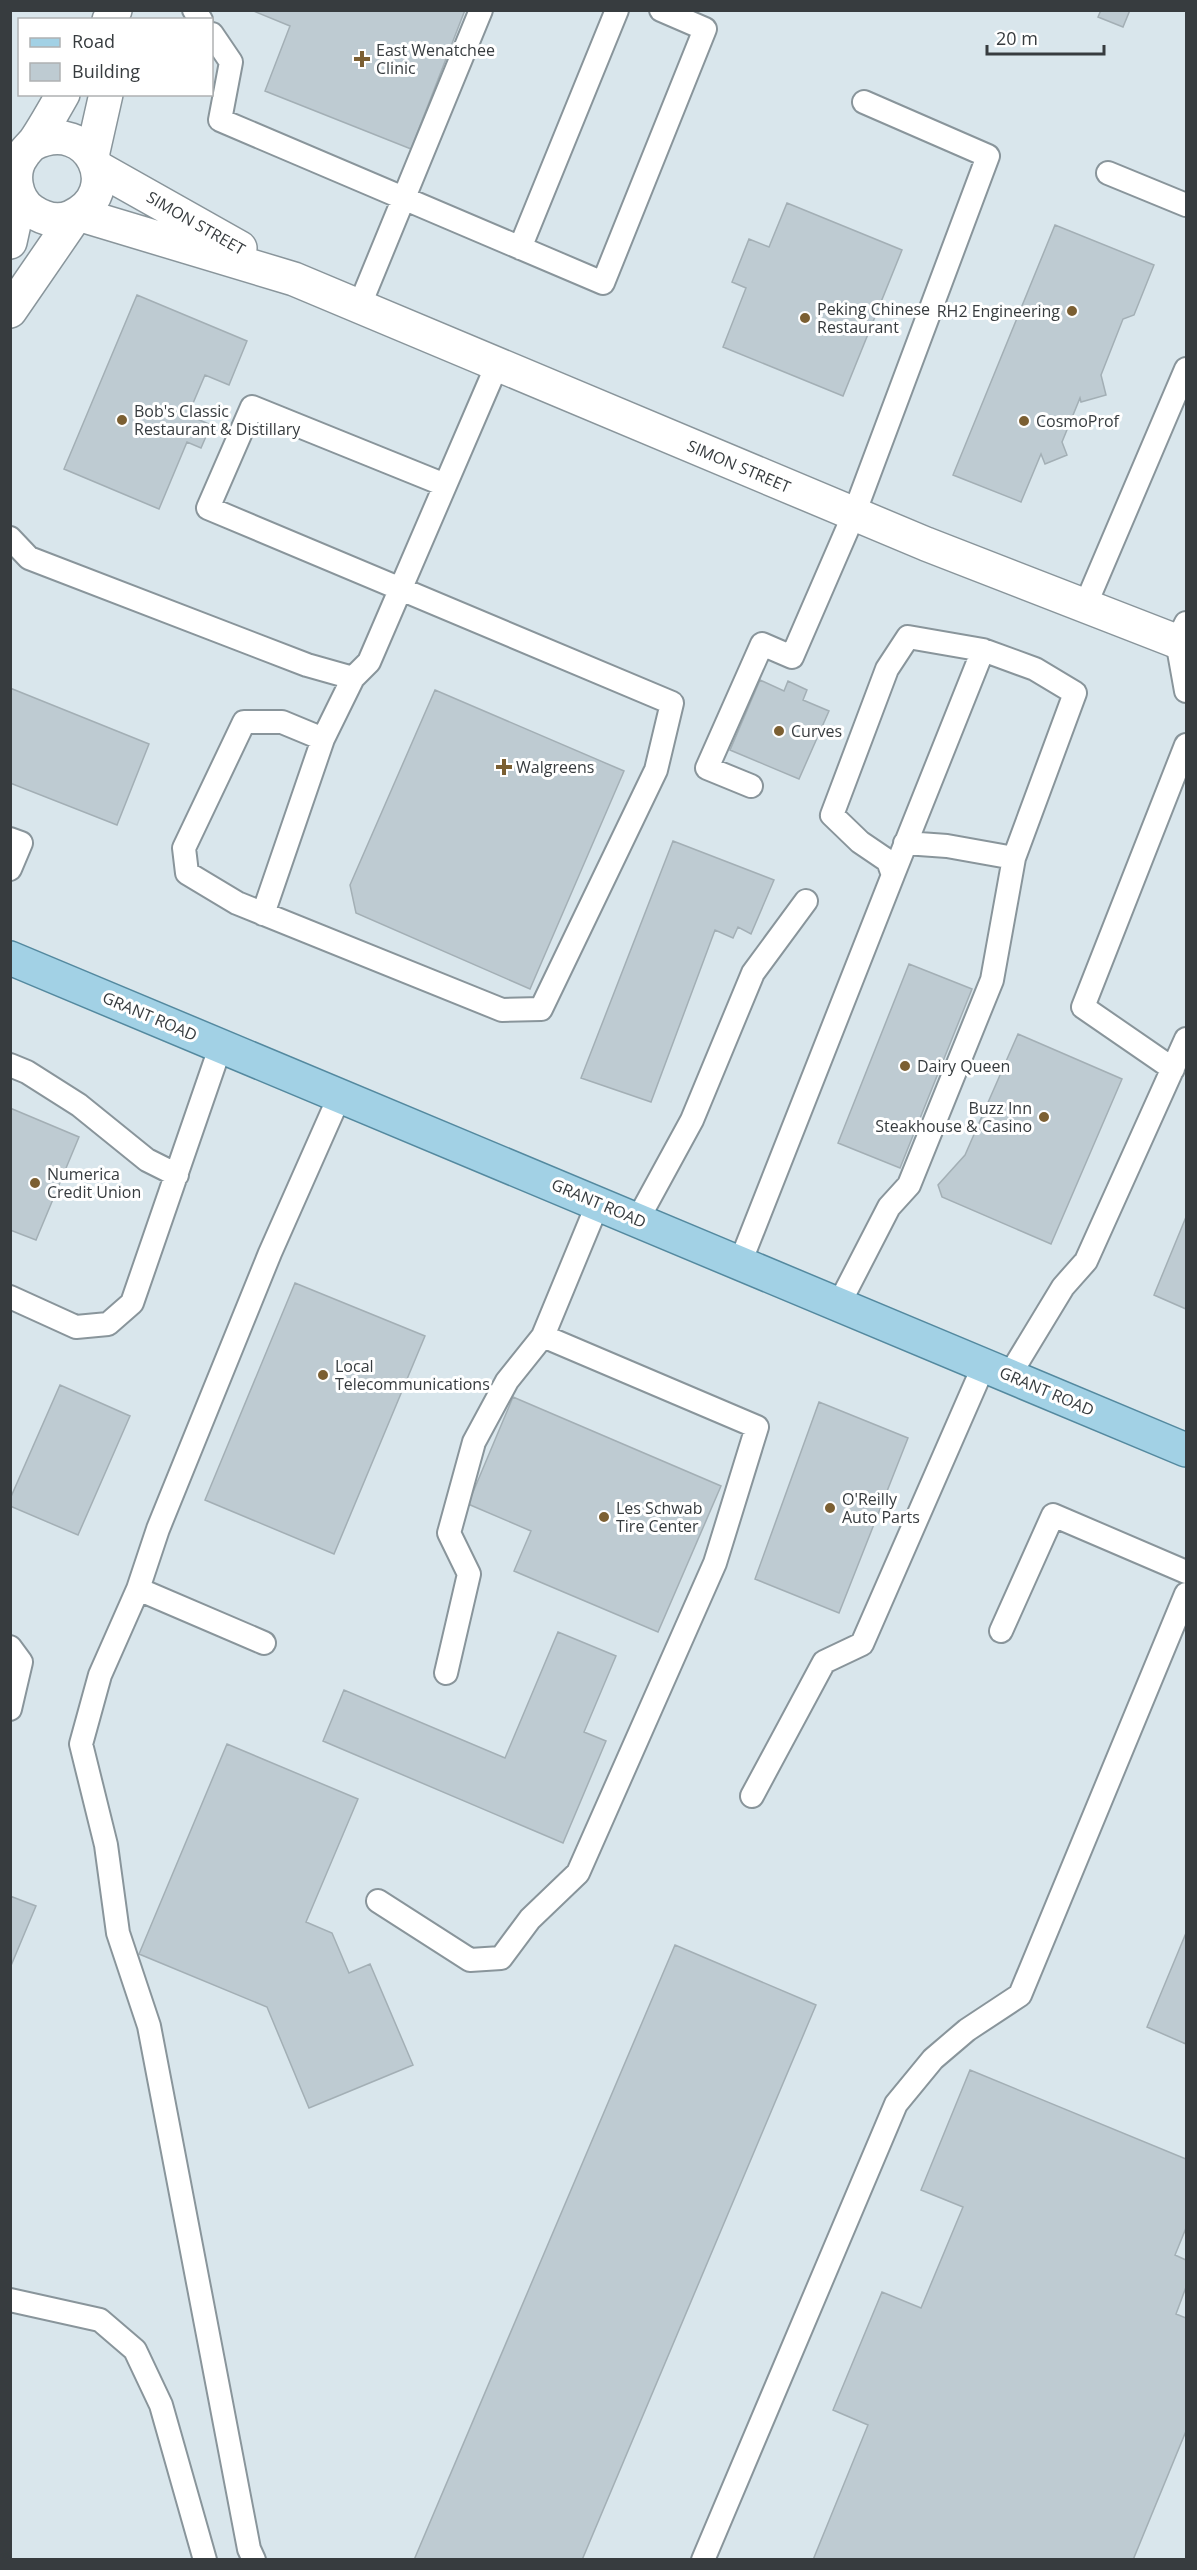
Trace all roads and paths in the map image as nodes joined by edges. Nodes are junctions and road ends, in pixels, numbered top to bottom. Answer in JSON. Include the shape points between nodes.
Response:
{"nodes":[{"id":1,"x":481,"y":10,"type":"edge"},
{"id":2,"x":617,"y":10,"type":"edge"},
{"id":3,"x":661,"y":10,"type":"edge"},
{"id":4,"x":213,"y":35,"type":"edge"},
{"id":5,"x":62,"y":96,"type":"edge"},
{"id":6,"x":106,"y":96,"type":"edge"},
{"id":7,"x":864,"y":102,"type":"dead end"},
{"id":8,"x":25,"y":146,"type":"edge"},
{"id":9,"x":95,"y":162,"type":"junction"},
{"id":10,"x":1108,"y":173,"type":"dead end"},
{"id":11,"x":16,"y":194,"type":"edge"},
{"id":12,"x":405,"y":198,"type":"junction"},
{"id":13,"x":1186,"y":206,"type":"edge"},
{"id":14,"x":77,"y":214,"type":"junction"},
{"id":15,"x":10,"y":242,"type":"edge"},
{"id":16,"x":520,"y":248,"type":"junction"},
{"id":17,"x":294,"y":279,"type":"junction"},
{"id":18,"x":359,"y":307,"type":"junction"},
{"id":19,"x":10,"y":311,"type":"edge"},
{"id":20,"x":497,"y":365,"type":"junction"},
{"id":21,"x":1186,"y":369,"type":"edge"},
{"id":22,"x":445,"y":485,"type":"junction"},
{"id":23,"x":854,"y":514,"type":"junction"},
{"id":24,"x":10,"y":538,"type":"edge"},
{"id":25,"x":20,"y":559,"type":"edge"},
{"id":26,"x":401,"y":587,"type":"junction"},
{"id":27,"x":1085,"y":606,"type":"junction"},
{"id":28,"x":1183,"y":637,"type":"edge"},
{"id":29,"x":983,"y":650,"type":"junction"},
{"id":30,"x":352,"y":678,"type":"junction"},
{"id":31,"x":1186,"y":691,"type":"edge"},
{"id":32,"x":323,"y":739,"type":"junction"},
{"id":33,"x":1186,"y":745,"type":"edge"},
{"id":34,"x":752,"y":786,"type":"dead end"},
{"id":35,"x":10,"y":839,"type":"edge"},
{"id":36,"x":905,"y":843,"type":"junction"},
{"id":37,"x":1014,"y":858,"type":"junction"},
{"id":38,"x":10,"y":869,"type":"edge"},
{"id":39,"x":893,"y":875,"type":"junction"},
{"id":40,"x":806,"y":901,"type":"dead end"},
{"id":41,"x":263,"y":914,"type":"junction"},
{"id":42,"x":10,"y":958,"type":"edge"},
{"id":43,"x":1186,"y":1039,"type":"edge"},
{"id":44,"x":221,"y":1045,"type":"junction"},
{"id":45,"x":10,"y":1065,"type":"edge"},
{"id":46,"x":1173,"y":1069,"type":"junction"},
{"id":47,"x":340,"y":1095,"type":"junction"},
{"id":48,"x":177,"y":1175,"type":"junction"},
{"id":49,"x":598,"y":1203,"type":"junction"},
{"id":50,"x":638,"y":1219,"type":"junction"},
{"id":51,"x":740,"y":1263,"type":"junction"},
{"id":52,"x":10,"y":1297,"type":"edge"},
{"id":53,"x":839,"y":1304,"type":"junction"},
{"id":54,"x":543,"y":1336,"type":"junction"},
{"id":55,"x":996,"y":1370,"type":"junction"},
{"id":56,"x":1186,"y":1450,"type":"edge"},
{"id":57,"x":1186,"y":1572,"type":"edge"},
{"id":58,"x":138,"y":1589,"type":"junction"},
{"id":59,"x":1186,"y":1594,"type":"edge"},
{"id":60,"x":1001,"y":1631,"type":"dead end"},
{"id":61,"x":264,"y":1643,"type":"dead end"},
{"id":62,"x":10,"y":1647,"type":"edge"},
{"id":63,"x":446,"y":1672,"type":"dead end"},
{"id":64,"x":10,"y":1709,"type":"edge"},
{"id":65,"x":752,"y":1796,"type":"dead end"},
{"id":66,"x":378,"y":1901,"type":"dead end"},
{"id":67,"x":10,"y":2300,"type":"edge"},
{"id":68,"x":205,"y":2559,"type":"edge"},
{"id":69,"x":254,"y":2559,"type":"edge"},
{"id":70,"x":703,"y":2559,"type":"edge"}],
"edges":[{"from":1,"to":12,"type":"lane"},
{"from":2,"to":16,"type":"lane"},
{"from":3,"to":16,"type":"lane","via":[[705,29],[603,283]]},
{"from":4,"to":12,"type":"lane","via":[[231,62],[220,120]]},
{"from":5,"to":8,"type":"street"},
{"from":6,"to":9,"type":"street"},
{"from":7,"to":23,"type":"lane","via":[[988,156]]},
{"from":8,"to":9,"type":"street","via":[[44,139],[65,138],[83,146]]},
{"from":8,"to":11,"type":"street","via":[[16,170]]},
{"from":9,"to":14,"type":"street","via":[[96,194]]},
{"from":9,"to":17,"type":"street","name":"SIMON STREET"},
{"from":10,"to":13,"type":"lane"},
{"from":11,"to":14,"type":"street","via":[[40,217],[54,220]]},
{"from":11,"to":15,"type":"street"},
{"from":12,"to":16,"type":"lane"},
{"from":12,"to":18,"type":"lane"},
{"from":14,"to":17,"type":"street","name":"SIMON STREET"},
{"from":14,"to":19,"type":"street"},
{"from":17,"to":18,"type":"street","name":"SIMON STREET"},
{"from":18,"to":20,"type":"street","name":"SIMON STREET"},
{"from":20,"to":22,"type":"lane"},
{"from":20,"to":23,"type":"street","name":"SIMON STREET"},
{"from":21,"to":27,"type":"lane"},
{"from":22,"to":26,"type":"lane"},
{"from":22,"to":26,"type":"lane","via":[[252,407],[208,508]]},
{"from":23,"to":27,"type":"street","name":"SIMON STREET"},
{"from":23,"to":34,"type":"lane","via":[[792,657],[762,644],[707,768]]},
{"from":24,"to":25,"type":"lane"},
{"from":25,"to":30,"type":"lane"},
{"from":26,"to":30,"type":"lane","via":[[369,662]]},
{"from":26,"to":41,"type":"lane","via":[[672,703],[656,770],[541,1009],[502,1010]]},
{"from":27,"to":28,"type":"street","name":"SIMON STREET"},
{"from":28,"to":31,"type":"lane"},
{"from":29,"to":36,"type":"lane"},
{"from":29,"to":37,"type":"lane","via":[[1035,669],[1075,693]]},
{"from":29,"to":39,"type":"lane","via":[[908,637],[887,669],[832,815],[860,842],[888,861]]},
{"from":30,"to":32,"type":"lane"},
{"from":32,"to":41,"type":"lane"},
{"from":32,"to":41,"type":"lane","via":[[282,722],[244,722],[184,848],[187,873]]},
{"from":33,"to":46,"type":"lane","via":[[1083,1007]]},
{"from":35,"to":38,"type":"lane","via":[[21,843]]},
{"from":36,"to":37,"type":"lane"},
{"from":36,"to":39,"type":"lane"},
{"from":37,"to":53,"type":"lane","via":[[992,980],[909,1185],[889,1207]]},
{"from":39,"to":51,"type":"lane"},
{"from":40,"to":50,"type":"lane","via":[[753,973],[692,1120]]},
{"from":42,"to":44,"type":"main road","name":"GRANT ROAD"},
{"from":43,"to":46,"type":"lane"},
{"from":44,"to":47,"type":"main road","name":"GRANT ROAD"},
{"from":44,"to":48,"type":"lane"},
{"from":45,"to":48,"type":"lane","via":[[79,1105],[147,1160]]},
{"from":46,"to":55,"type":"lane","via":[[1086,1261]]},
{"from":47,"to":49,"type":"main road","name":"GRANT ROAD"},
{"from":47,"to":58,"type":"lane","via":[[270,1253],[158,1529]]},
{"from":48,"to":52,"type":"lane","via":[[132,1303],[108,1324],[76,1327]]},
{"from":49,"to":50,"type":"main road","name":"GRANT ROAD"},
{"from":49,"to":54,"type":"lane"},
{"from":50,"to":51,"type":"main road","name":"GRANT ROAD"},
{"from":51,"to":53,"type":"main road","name":"GRANT ROAD"},
{"from":53,"to":55,"type":"main road","name":"GRANT ROAD"},
{"from":54,"to":63,"type":"lane","via":[[507,1381],[474,1442],[449,1533],[469,1574]]},
{"from":54,"to":66,"type":"lane","via":[[757,1427],[715,1563],[578,1873],[530,1919],[501,1958],[470,1960]]},
{"from":55,"to":56,"type":"main road","name":"GRANT ROAD"},
{"from":55,"to":65,"type":"lane","via":[[862,1644],[824,1662]]},
{"from":57,"to":60,"type":"lane","via":[[1053,1515]]},
{"from":58,"to":61,"type":"lane"},
{"from":58,"to":69,"type":"lane","via":[[100,1675],[81,1744],[106,1845],[118,1933],[149,2026]]},
{"from":59,"to":70,"type":"lane","via":[[1020,1995],[967,2030],[933,2059],[896,2104]]},
{"from":62,"to":64,"type":"lane","via":[[21,1662]]},
{"from":67,"to":68,"type":"lane","via":[[100,2320],[135,2349],[161,2405]]}]}
